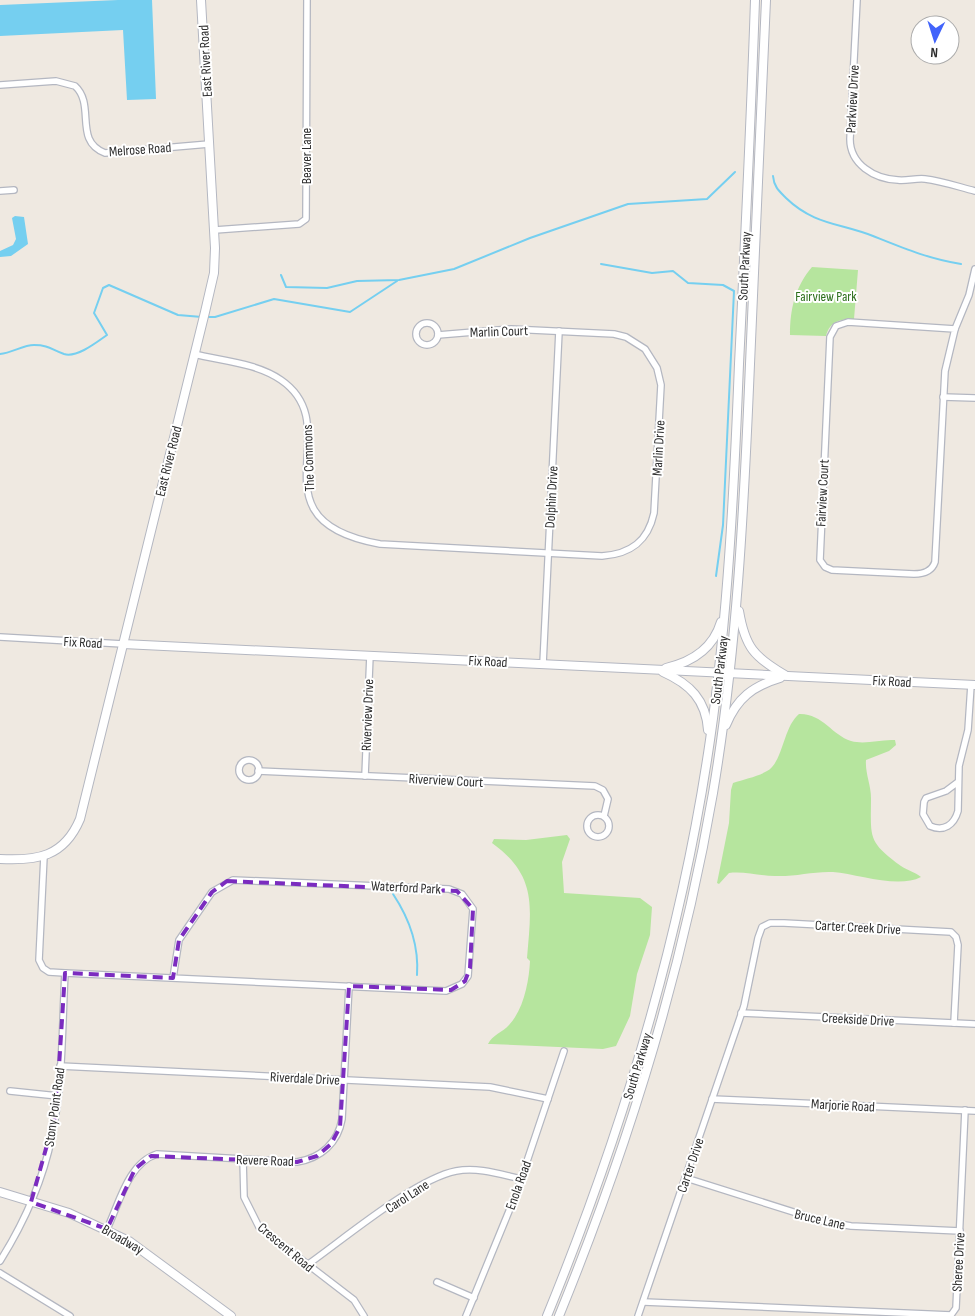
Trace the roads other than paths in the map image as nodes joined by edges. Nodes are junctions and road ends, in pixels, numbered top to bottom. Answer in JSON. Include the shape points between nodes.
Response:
{"nodes":[{"id":1,"x":201,"y":0,"type":"edge"},
{"id":2,"x":307,"y":0,"type":"edge"},
{"id":3,"x":755,"y":0,"type":"edge"},
{"id":4,"x":766,"y":0,"type":"edge"},
{"id":5,"x":857,"y":0,"type":"edge"},
{"id":6,"x":0,"y":85,"type":"edge"},
{"id":7,"x":209,"y":144,"type":"junction"},
{"id":8,"x":14,"y":190,"type":"dead end"},
{"id":9,"x":0,"y":191,"type":"edge"},
{"id":10,"x":975,"y":191,"type":"edge"},
{"id":11,"x":215,"y":230,"type":"junction"},
{"id":12,"x":975,"y":269,"type":"edge"},
{"id":13,"x":955,"y":329,"type":"junction"},
{"id":14,"x":560,"y":331,"type":"junction"},
{"id":15,"x":438,"y":335,"type":"dead end"},
{"id":16,"x":194,"y":354,"type":"junction"},
{"id":17,"x":943,"y":397,"type":"junction"},
{"id":18,"x":975,"y":398,"type":"edge"},
{"id":19,"x":548,"y":554,"type":"junction"},
{"id":20,"x":727,"y":599,"type":"junction"},
{"id":21,"x":737,"y":602,"type":"junction"},
{"id":22,"x":0,"y":637,"type":"edge"},
{"id":23,"x":123,"y":644,"type":"junction"},
{"id":24,"x":370,"y":655,"type":"junction"},
{"id":25,"x":543,"y":664,"type":"junction"},
{"id":26,"x":659,"y":670,"type":"junction"},
{"id":27,"x":719,"y":672,"type":"junction"},
{"id":28,"x":730,"y":673,"type":"junction"},
{"id":29,"x":787,"y":676,"type":"junction"},
{"id":30,"x":973,"y":685,"type":"edge"},
{"id":31,"x":721,"y":735,"type":"junction"},
{"id":32,"x":710,"y":743,"type":"junction"},
{"id":33,"x":258,"y":771,"type":"dead end"},
{"id":34,"x":365,"y":776,"type":"junction"},
{"id":35,"x":958,"y":782,"type":"junction"},
{"id":36,"x":604,"y":816,"type":"dead end"},
{"id":37,"x":44,"y":856,"type":"junction"},
{"id":38,"x":0,"y":859,"type":"edge"},
{"id":39,"x":66,"y":973,"type":"junction"},
{"id":40,"x":173,"y":978,"type":"junction"},
{"id":41,"x":349,"y":986,"type":"junction"},
{"id":42,"x":741,"y":1013,"type":"junction"},
{"id":43,"x":954,"y":1024,"type":"junction"},
{"id":44,"x":975,"y":1024,"type":"edge"},
{"id":45,"x":564,"y":1051,"type":"dead end"},
{"id":46,"x":60,"y":1066,"type":"junction"},
{"id":47,"x":344,"y":1080,"type":"junction"},
{"id":48,"x":10,"y":1091,"type":"dead end"},
{"id":49,"x":58,"y":1096,"type":"junction"},
{"id":50,"x":548,"y":1099,"type":"junction"},
{"id":51,"x":712,"y":1099,"type":"junction"},
{"id":52,"x":965,"y":1110,"type":"junction"},
{"id":53,"x":975,"y":1111,"type":"edge"},
{"id":54,"x":243,"y":1159,"type":"junction"},
{"id":55,"x":686,"y":1178,"type":"junction"},
{"id":56,"x":521,"y":1179,"type":"junction"},
{"id":57,"x":0,"y":1192,"type":"edge"},
{"id":58,"x":31,"y":1202,"type":"junction"},
{"id":59,"x":107,"y":1229,"type":"junction"},
{"id":60,"x":960,"y":1231,"type":"junction"},
{"id":61,"x":0,"y":1261,"type":"edge"},
{"id":62,"x":307,"y":1265,"type":"junction"},
{"id":63,"x":0,"y":1274,"type":"edge"},
{"id":64,"x":437,"y":1282,"type":"dead end"},
{"id":65,"x":474,"y":1298,"type":"junction"},
{"id":66,"x":644,"y":1302,"type":"junction"},
{"id":67,"x":70,"y":1316,"type":"edge"},
{"id":68,"x":231,"y":1316,"type":"edge"},
{"id":69,"x":364,"y":1316,"type":"edge"},
{"id":70,"x":466,"y":1316,"type":"edge"},
{"id":71,"x":547,"y":1316,"type":"edge"},
{"id":72,"x":559,"y":1316,"type":"edge"},
{"id":73,"x":638,"y":1316,"type":"edge"}],
"edges":[{"from":1,"to":7,"type":"main road","name":"East River Road"},
{"from":2,"to":11,"type":"street","name":"Beaver Lane","via":[[306,219],[299,224]]},
{"from":3,"to":20,"type":"main road","name":"South Parkway"},
{"from":4,"to":21,"type":"main road","name":"South Parkway","via":[[748,429]]},
{"from":5,"to":10,"type":"street","name":"Parkview Drive","via":[[850,139],[854,158],[863,168],[889,179],[925,179]]},
{"from":6,"to":7,"type":"street","name":"Melrose Road","via":[[56,81],[75,86],[84,99],[88,138],[94,147],[105,153]]},
{"from":7,"to":11,"type":"main road","name":"East River Road"},
{"from":8,"to":9,"type":"street"},
{"from":11,"to":16,"type":"main road","name":"East River Road","via":[[215,266]]},
{"from":12,"to":13,"type":"street","via":[[969,295]]},
{"from":13,"to":17,"type":"street","name":"Fairview Court","via":[[948,351]]},
{"from":13,"to":17,"type":"street","name":"Fairview Court","via":[[848,322],[836,326],[830,334],[819,555],[825,567],[920,574],[934,565]]},
{"from":14,"to":15,"type":"street","name":"Marlin Court","via":[[511,329]]},
{"from":14,"to":19,"type":"street","name":"Dolphin Drive"},
{"from":14,"to":19,"type":"street","name":"Marlin Drive","via":[[614,334],[631,340],[654,361],[660,376],[654,513],[646,536],[632,548],[614,555]]},
{"from":16,"to":19,"type":"street","name":"The Commons","via":[[264,371],[283,381],[295,394],[302,403],[307,421],[306,486],[314,512],[352,539],[380,544]]},
{"from":16,"to":23,"type":"main road","name":"East River Road"},
{"from":17,"to":18,"type":"street"},
{"from":19,"to":25,"type":"street","name":"Dolphin Drive"},
{"from":20,"to":26,"type":"main road","via":[[719,629],[704,650],[691,660]]},
{"from":20,"to":27,"type":"main road","name":"South Parkway"},
{"from":21,"to":28,"type":"main road","name":"South Parkway"},
{"from":21,"to":29,"type":"main road","via":[[749,648],[760,660]]},
{"from":22,"to":23,"type":"street","name":"Fix Road"},
{"from":23,"to":24,"type":"main road","name":"Fix Road"},
{"from":23,"to":37,"type":"main road","name":"East River Road","via":[[80,819],[67,840]]},
{"from":24,"to":25,"type":"main road","name":"Fix Road"},
{"from":24,"to":34,"type":"street","name":"Riverview Drive"},
{"from":25,"to":26,"type":"main road","name":"Fix Road"},
{"from":26,"to":27,"type":"main road","name":"Fix Road"},
{"from":26,"to":32,"type":"main road","via":[[684,683],[698,697],[705,713]]},
{"from":27,"to":28,"type":"main road","name":"Fix Road"},
{"from":27,"to":32,"type":"main road","name":"South Parkway"},
{"from":28,"to":29,"type":"main road","name":"Fix Road"},
{"from":28,"to":31,"type":"main road","name":"South Parkway"},
{"from":29,"to":30,"type":"main road","name":"Fix Road"},
{"from":29,"to":31,"type":"main road","via":[[766,682],[746,693],[734,707]]},
{"from":30,"to":35,"type":"street"},
{"from":31,"to":72,"type":"main road","name":"South Parkway","via":[[695,886],[658,1032],[612,1178]]},
{"from":32,"to":71,"type":"main road","name":"South Parkway","via":[[685,879],[648,1029],[606,1164]]},
{"from":33,"to":34,"type":"street","name":"Riverview Court"},
{"from":34,"to":36,"type":"street","name":"Riverview Court","via":[[595,786],[603,790],[608,799]]},
{"from":35,"to":35,"type":"street","via":[[946,791],[926,798],[923,814],[930,826],[938,829],[949,827],[956,818]]},
{"from":37,"to":38,"type":"main road","name":"East River Road","via":[[27,860]]},
{"from":37,"to":39,"type":"street","name":"Waterford Park","via":[[39,960],[46,970]]},
{"from":39,"to":40,"type":"street","name":"Waterford Park"},
{"from":39,"to":46,"type":"street","name":"Stony Point Road"},
{"from":40,"to":41,"type":"street","name":"Waterford Park"},
{"from":40,"to":41,"type":"street","name":"Waterford Park","via":[[178,940],[212,892],[232,880],[449,889],[466,898],[473,915],[470,968],[462,984],[446,991]]},
{"from":41,"to":47,"type":"street","name":"Revere Road"},
{"from":42,"to":43,"type":"street","name":"Creekside Drive"},
{"from":42,"to":43,"type":"street","name":"Carter Creek Drive","via":[[759,934],[768,924],[944,930],[953,933],[958,942]]},
{"from":42,"to":51,"type":"street","name":"Carter Drive"},
{"from":43,"to":44,"type":"street","name":"Creekside Drive"},
{"from":45,"to":50,"type":"street","name":"Enola Road"},
{"from":46,"to":47,"type":"street","name":"Riverdale Drive"},
{"from":46,"to":49,"type":"street","name":"Stony Point Road"},
{"from":47,"to":50,"type":"street","name":"Riverdale Drive","via":[[490,1087]]},
{"from":47,"to":54,"type":"street","name":"Revere Road","via":[[340,1127],[325,1150],[297,1162]]},
{"from":48,"to":49,"type":"street"},
{"from":49,"to":58,"type":"street","name":"Stony Point Road","via":[[50,1146]]},
{"from":50,"to":56,"type":"street","name":"Enola Road"},
{"from":51,"to":52,"type":"street","name":"Marjorie Road"},
{"from":51,"to":55,"type":"street","name":"Carter Drive"},
{"from":52,"to":53,"type":"street","name":"Marjorie Road"},
{"from":52,"to":60,"type":"street","name":"Sheree Drive"},
{"from":54,"to":59,"type":"street","name":"Revere Road","via":[[158,1154],[145,1159],[135,1169]]},
{"from":54,"to":62,"type":"street","name":"Crescent Road","via":[[242,1188],[250,1213],[258,1226]]},
{"from":55,"to":60,"type":"street","name":"Bruce Lane","via":[[822,1221],[851,1226]]},
{"from":55,"to":66,"type":"street","name":"Carter Drive"},
{"from":56,"to":62,"type":"street","name":"Carol Lane","via":[[475,1170],[443,1175],[398,1200]]},
{"from":56,"to":65,"type":"street","name":"Enola Road"},
{"from":57,"to":58,"type":"main road","name":"Broadway"},
{"from":58,"to":59,"type":"main road","name":"Broadway"},
{"from":58,"to":61,"type":"street","name":"Stony Point Road"},
{"from":59,"to":68,"type":"main road","name":"Broadway","via":[[141,1249]]},
{"from":60,"to":66,"type":"street","name":"Sheree Drive","via":[[956,1308],[950,1315]]},
{"from":62,"to":69,"type":"street","name":"Crescent Road","via":[[354,1300]]},
{"from":63,"to":67,"type":"street"},
{"from":64,"to":65,"type":"street"},
{"from":65,"to":70,"type":"street","name":"Enola Road"},
{"from":66,"to":73,"type":"street","name":"Carter Drive"}]}
